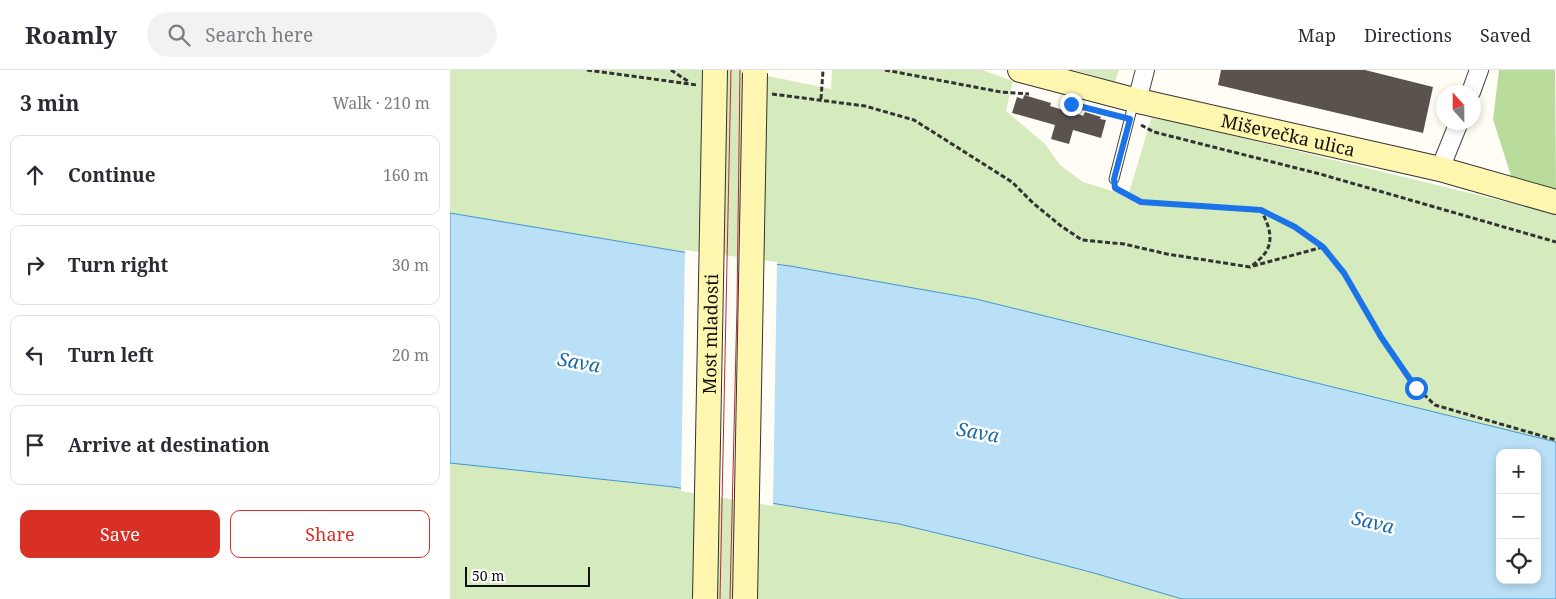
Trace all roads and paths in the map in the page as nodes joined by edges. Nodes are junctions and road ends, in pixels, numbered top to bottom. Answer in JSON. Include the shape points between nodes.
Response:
{"nodes":[{"id":1,"x":589,"y":70,"type":"edge"},
{"id":2,"x":595,"y":70,"type":"edge"},
{"id":3,"x":671,"y":70,"type":"edge"},
{"id":4,"x":823,"y":70,"type":"edge"},
{"id":5,"x":885,"y":70,"type":"edge"},
{"id":6,"x":1020,"y":70,"type":"edge"},
{"id":7,"x":1145,"y":70,"type":"edge"},
{"id":8,"x":1479,"y":70,"type":"edge"},
{"id":9,"x":755,"y":71,"type":"edge"},
{"id":10,"x":708,"y":78,"type":"edge"},
{"id":11,"x":691,"y":84,"type":"junction"},
{"id":12,"x":1474,"y":85,"type":"edge"},
{"id":13,"x":768,"y":94,"type":"dead end"},
{"id":14,"x":1031,"y":94,"type":"dead end"},
{"id":15,"x":821,"y":100,"type":"junction"},
{"id":16,"x":1133,"y":107,"type":"junction"},
{"id":17,"x":1456,"y":130,"type":"edge"},
{"id":18,"x":1440,"y":169,"type":"junction"},
{"id":19,"x":1114,"y":179,"type":"joint"},
{"id":20,"x":1556,"y":202,"type":"edge"},
{"id":21,"x":1261,"y":210,"type":"junction"},
{"id":22,"x":1556,"y":242,"type":"edge"},
{"id":23,"x":1323,"y":247,"type":"junction"},
{"id":24,"x":1250,"y":267,"type":"junction"},
{"id":25,"x":1556,"y":440,"type":"edge"},
{"id":26,"x":705,"y":599,"type":"edge"},
{"id":27,"x":745,"y":599,"type":"edge"}],
"edges":[{"from":1,"to":2,"type":"path"},
{"from":1,"to":11,"type":"path"},
{"from":3,"to":11,"type":"path"},
{"from":4,"to":15,"type":"path"},
{"from":5,"to":14,"type":"path","via":[[1001,92]]},
{"from":6,"to":16,"type":"main road","name":"Miševečka ulica"},
{"from":7,"to":16,"type":"street"},
{"from":8,"to":12,"type":"street"},
{"from":9,"to":27,"type":"main road","bridge":true},
{"from":10,"to":11,"type":"path"},
{"from":10,"to":26,"type":"main road","name":"Most mladosti","bridge":true},
{"from":13,"to":15,"type":"path"},
{"from":15,"to":24,"type":"path","via":[[865,106],[914,120],[1012,182],[1033,203],[1082,240],[1124,244]]},
{"from":16,"to":18,"type":"main road","name":"Miševečka ulica"},
{"from":16,"to":19,"type":"lane"},
{"from":16,"to":22,"type":"path","via":[[1154,132],[1330,177]]},
{"from":17,"to":18,"type":"street"},
{"from":18,"to":20,"type":"main road","name":"Miševečka ulica"},
{"from":19,"to":21,"type":"path","via":[[1115,188],[1141,202]]},
{"from":21,"to":23,"type":"path","via":[[1295,227]]},
{"from":21,"to":24,"type":"path","via":[[1271,235],[1268,251]]},
{"from":23,"to":24,"type":"path"},
{"from":23,"to":25,"type":"path","via":[[1344,273],[1410,380],[1435,405]]}]}
